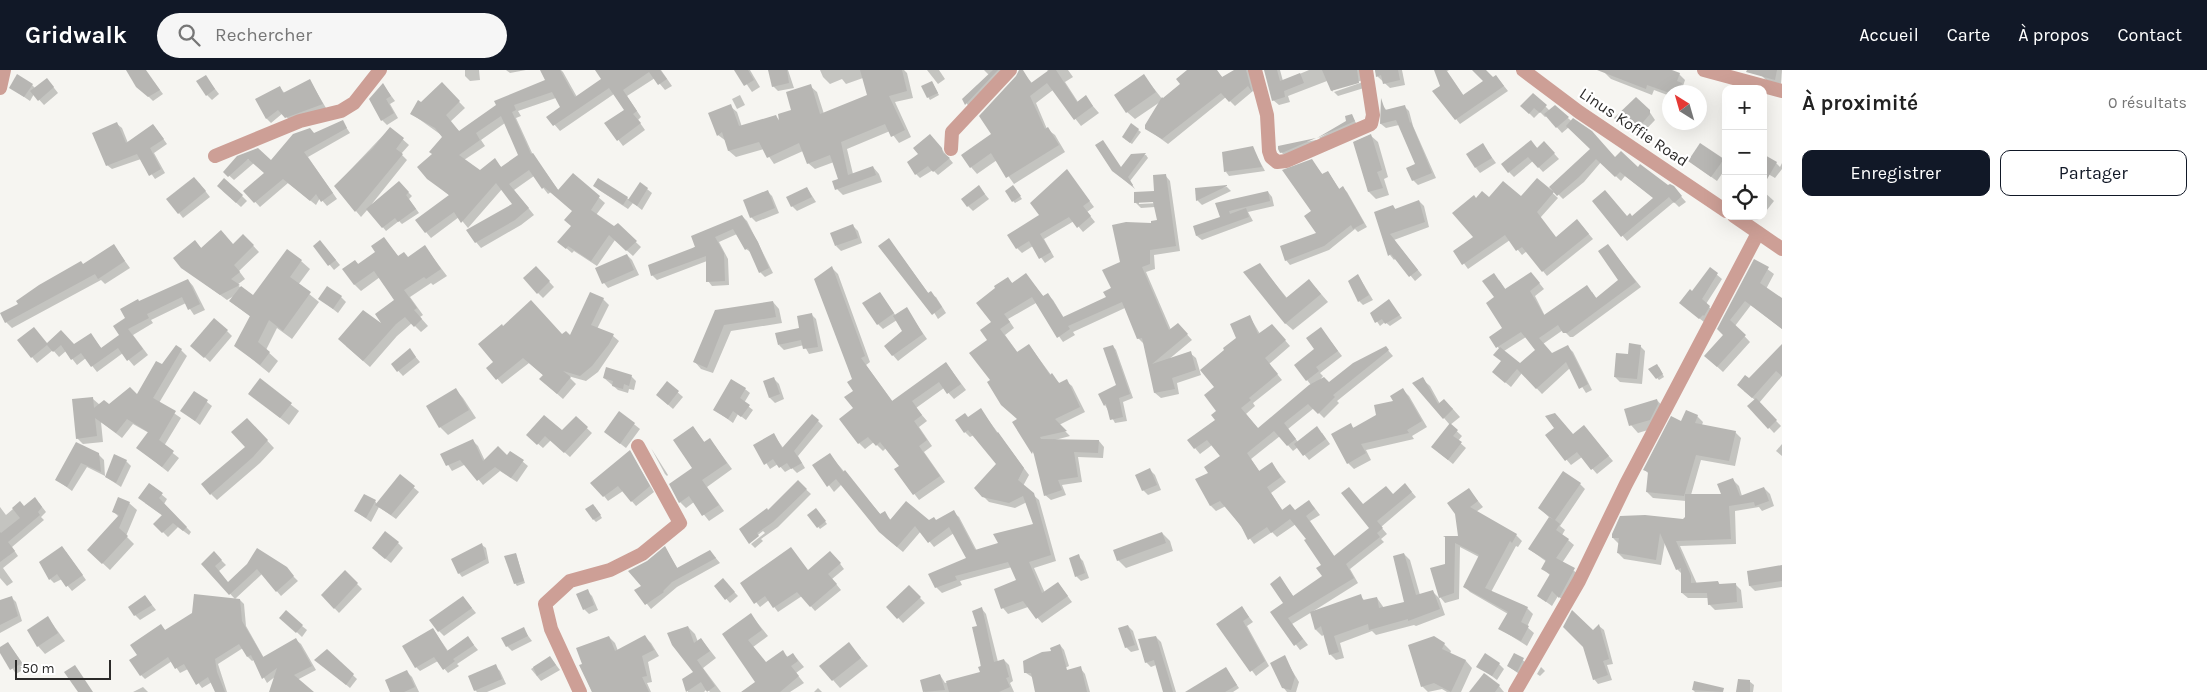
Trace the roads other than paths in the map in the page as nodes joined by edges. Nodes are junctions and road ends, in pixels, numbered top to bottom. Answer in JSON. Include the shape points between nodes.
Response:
{"nodes":[{"id":1,"x":4,"y":70,"type":"edge"},
{"id":2,"x":380,"y":70,"type":"edge"},
{"id":3,"x":1010,"y":70,"type":"edge"},
{"id":4,"x":1255,"y":70,"type":"edge"},
{"id":5,"x":1366,"y":70,"type":"edge"},
{"id":6,"x":1523,"y":70,"type":"edge"},
{"id":7,"x":1704,"y":70,"type":"edge"},
{"id":8,"x":0,"y":88,"type":"edge"},
{"id":9,"x":1782,"y":91,"type":"edge"},
{"id":10,"x":951,"y":149,"type":"dead end"},
{"id":11,"x":215,"y":156,"type":"dead end"},
{"id":12,"x":1722,"y":208,"type":"edge"},
{"id":13,"x":1740,"y":220,"type":"edge"},
{"id":14,"x":1758,"y":232,"type":"junction"},
{"id":15,"x":1782,"y":249,"type":"edge"},
{"id":16,"x":638,"y":446,"type":"dead end"},
{"id":17,"x":580,"y":692,"type":"edge"},
{"id":18,"x":1515,"y":692,"type":"edge"}],
"edges":[{"from":1,"to":8,"type":"street"},
{"from":2,"to":11,"type":"street","via":[[354,103],[341,112],[300,121]]},
{"from":3,"to":10,"type":"street","via":[[952,132]]},
{"from":4,"to":5,"type":"street","via":[[1267,115],[1269,151],[1277,162],[1372,124]]},
{"from":6,"to":12,"type":"street","name":"Linus Koffie Road","via":[[1579,112]]},
{"from":7,"to":9,"type":"street"},
{"from":13,"to":14,"type":"street"},
{"from":14,"to":15,"type":"street"},
{"from":14,"to":18,"type":"street","via":[[1579,581]]},
{"from":16,"to":17,"type":"street","via":[[680,523],[642,554],[610,570],[570,581],[545,604],[551,629]]}]}
